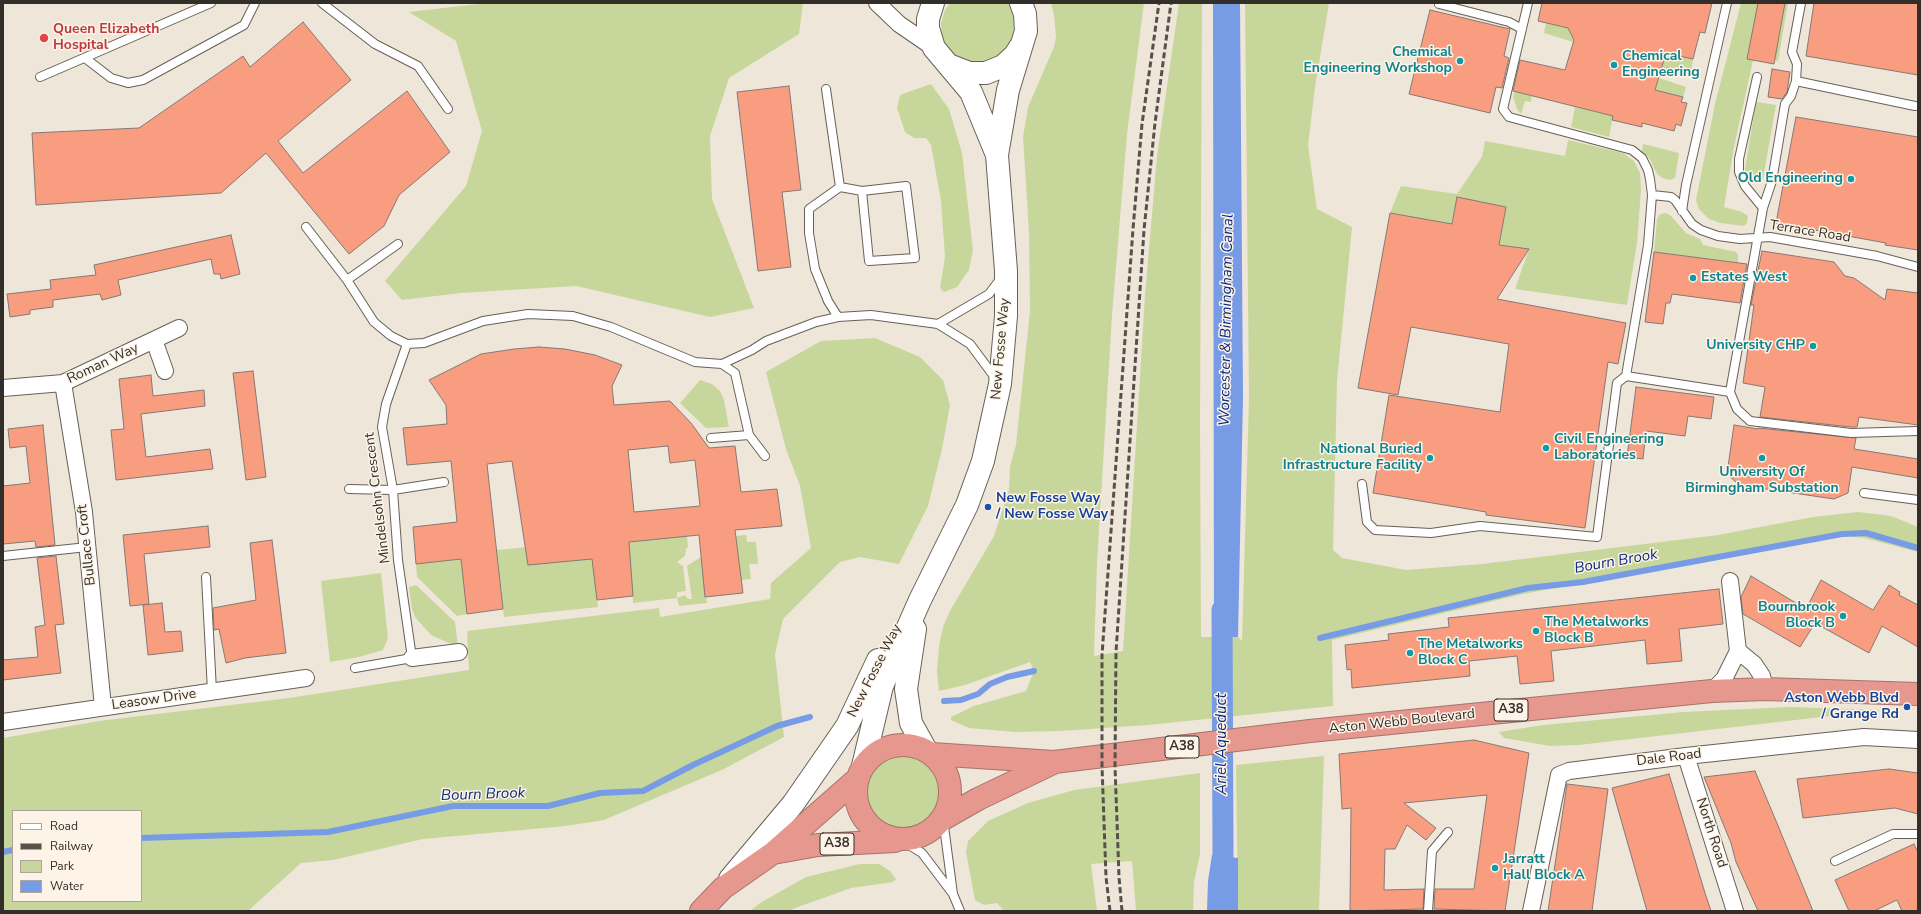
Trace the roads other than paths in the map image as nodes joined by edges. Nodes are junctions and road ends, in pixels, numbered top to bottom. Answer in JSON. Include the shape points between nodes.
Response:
{"nodes":[{"id":1,"x":211,"y":3,"type":"edge"},
{"id":2,"x":255,"y":3,"type":"edge"},
{"id":3,"x":322,"y":3,"type":"edge"},
{"id":4,"x":877,"y":3,"type":"edge"},
{"id":5,"x":933,"y":3,"type":"edge"},
{"id":6,"x":1021,"y":3,"type":"edge"},
{"id":7,"x":1528,"y":3,"type":"edge"},
{"id":8,"x":1727,"y":3,"type":"edge"},
{"id":9,"x":1801,"y":3,"type":"edge"},
{"id":10,"x":1438,"y":4,"type":"dead end"},
{"id":11,"x":1522,"y":29,"type":"junction"},
{"id":12,"x":1021,"y":47,"type":"junction"},
{"id":13,"x":934,"y":48,"type":"junction"},
{"id":14,"x":85,"y":58,"type":"junction"},
{"id":15,"x":951,"y":66,"type":"junction"},
{"id":16,"x":40,"y":77,"type":"dead end"},
{"id":17,"x":1757,"y":77,"type":"dead end"},
{"id":18,"x":1796,"y":81,"type":"junction"},
{"id":19,"x":826,"y":89,"type":"dead end"},
{"id":20,"x":1916,"y":106,"type":"dead end"},
{"id":21,"x":448,"y":109,"type":"dead end"},
{"id":22,"x":997,"y":155,"type":"junction"},
{"id":23,"x":840,"y":187,"type":"junction"},
{"id":24,"x":862,"y":191,"type":"junction"},
{"id":25,"x":1652,"y":194,"type":"junction"},
{"id":26,"x":1762,"y":208,"type":"junction"},
{"id":27,"x":1682,"y":211,"type":"junction"},
{"id":28,"x":306,"y":227,"type":"dead end"},
{"id":29,"x":1758,"y":237,"type":"junction"},
{"id":30,"x":398,"y":244,"type":"dead end"},
{"id":31,"x":1918,"y":267,"type":"edge"},
{"id":32,"x":1006,"y":271,"type":"junction"},
{"id":33,"x":347,"y":280,"type":"junction"},
{"id":34,"x":838,"y":317,"type":"junction"},
{"id":35,"x":938,"y":324,"type":"junction"},
{"id":36,"x":179,"y":328,"type":"dead end"},
{"id":37,"x":154,"y":340,"type":"junction"},
{"id":38,"x":407,"y":344,"type":"junction"},
{"id":39,"x":722,"y":364,"type":"junction"},
{"id":40,"x":165,"y":371,"type":"dead end"},
{"id":41,"x":1626,"y":376,"type":"junction"},
{"id":42,"x":63,"y":383,"type":"junction"},
{"id":43,"x":1000,"y":384,"type":"junction"},
{"id":44,"x":3,"y":388,"type":"edge"},
{"id":45,"x":1730,"y":392,"type":"junction"},
{"id":46,"x":1918,"y":431,"type":"edge"},
{"id":47,"x":749,"y":435,"type":"junction"},
{"id":48,"x":711,"y":438,"type":"dead end"},
{"id":49,"x":765,"y":456,"type":"dead end"},
{"id":50,"x":444,"y":482,"type":"dead end"},
{"id":51,"x":1362,"y":484,"type":"dead end"},
{"id":52,"x":349,"y":490,"type":"dead end"},
{"id":53,"x":393,"y":490,"type":"junction"},
{"id":54,"x":1864,"y":493,"type":"dead end"},
{"id":55,"x":1918,"y":500,"type":"edge"},
{"id":56,"x":87,"y":547,"type":"junction"},
{"id":57,"x":3,"y":556,"type":"edge"},
{"id":58,"x":206,"y":577,"type":"dead end"},
{"id":59,"x":1730,"y":581,"type":"dead end"},
{"id":60,"x":920,"y":600,"type":"junction"},
{"id":61,"x":1738,"y":651,"type":"junction"},
{"id":62,"x":459,"y":652,"type":"dead end"},
{"id":63,"x":412,"y":658,"type":"junction"},
{"id":64,"x":356,"y":668,"type":"dead end"},
{"id":65,"x":306,"y":678,"type":"dead end"},
{"id":66,"x":1765,"y":689,"type":"junction"},
{"id":67,"x":212,"y":691,"type":"junction"},
{"id":68,"x":1712,"y":691,"type":"junction"},
{"id":69,"x":1918,"y":694,"type":"edge"},
{"id":70,"x":103,"y":707,"type":"junction"},
{"id":71,"x":3,"y":722,"type":"edge"},
{"id":72,"x":1918,"y":740,"type":"edge"},
{"id":73,"x":929,"y":752,"type":"junction"},
{"id":74,"x":1686,"y":756,"type":"junction"},
{"id":75,"x":1054,"y":762,"type":"junction"},
{"id":76,"x":860,"y":773,"type":"junction"},
{"id":77,"x":943,"y":820,"type":"junction"},
{"id":78,"x":1448,"y":832,"type":"dead end"},
{"id":79,"x":1918,"y":834,"type":"edge"},
{"id":80,"x":901,"y":840,"type":"junction"},
{"id":81,"x":773,"y":853,"type":"junction"},
{"id":82,"x":1835,"y":861,"type":"dead end"},
{"id":83,"x":723,"y":888,"type":"junction"},
{"id":84,"x":953,"y":894,"type":"junction"},
{"id":85,"x":701,"y":911,"type":"edge"},
{"id":86,"x":960,"y":911,"type":"edge"},
{"id":87,"x":1428,"y":911,"type":"edge"},
{"id":88,"x":1531,"y":911,"type":"edge"},
{"id":89,"x":1735,"y":911,"type":"edge"}],
"edges":[{"from":1,"to":14,"type":"lane"},
{"from":2,"to":14,"type":"lane","via":[[244,25],[143,80],[128,83],[111,78]]},
{"from":3,"to":21,"type":"lane","via":[[375,44],[418,66]]},
{"from":4,"to":13,"type":"street","via":[[898,24]]},
{"from":5,"to":13,"type":"street","name":"New Fosse Way","via":[[928,28]]},
{"from":6,"to":12,"type":"street","name":"New Fosse Way","via":[[1026,21]]},
{"from":7,"to":11,"type":"lane"},
{"from":8,"to":27,"type":"lane"},
{"from":9,"to":18,"type":"lane","via":[[1792,52],[1797,64]]},
{"from":10,"to":11,"type":"lane","via":[[1509,22]]},
{"from":11,"to":25,"type":"lane","via":[[1503,109],[1509,117],[1632,150],[1642,158],[1648,170]]},
{"from":12,"to":15,"type":"street","name":"New Fosse Way","via":[[1003,66],[986,73],[969,73]]},
{"from":12,"to":22,"type":"street","name":"New Fosse Way","via":[[1008,90]]},
{"from":13,"to":15,"type":"street","name":"New Fosse Way"},
{"from":14,"to":16,"type":"lane"},
{"from":15,"to":22,"type":"street","name":"New Fosse Way","via":[[971,92]]},
{"from":17,"to":26,"type":"lane","via":[[1740,159],[1740,172],[1746,186]]},
{"from":18,"to":20,"type":"lane"},
{"from":18,"to":26,"type":"lane","via":[[1785,104],[1772,181]]},
{"from":19,"to":23,"type":"lane"},
{"from":22,"to":32,"type":"street","name":"New Fosse Way"},
{"from":23,"to":24,"type":"lane"},
{"from":23,"to":34,"type":"lane","via":[[809,209],[809,233],[815,269],[828,301]]},
{"from":24,"to":24,"type":"lane","via":[[869,261],[915,258],[906,186]]},
{"from":25,"to":27,"type":"lane","name":"Terrace Road","via":[[1671,197]]},
{"from":25,"to":41,"type":"lane","via":[[1648,245]]},
{"from":26,"to":29,"type":"lane"},
{"from":27,"to":29,"type":"lane","name":"Terrace Road","via":[[1692,224],[1718,236],[1740,239]]},
{"from":28,"to":33,"type":"lane"},
{"from":29,"to":31,"type":"lane","name":"Terrace Road","via":[[1877,256]]},
{"from":29,"to":45,"type":"lane"},
{"from":30,"to":33,"type":"lane"},
{"from":32,"to":35,"type":"lane","via":[[989,294]]},
{"from":32,"to":43,"type":"street","name":"New Fosse Way","via":[[1006,316]]},
{"from":33,"to":38,"type":"lane","via":[[374,322],[391,336]]},
{"from":34,"to":35,"type":"lane","via":[[872,315]]},
{"from":34,"to":39,"type":"lane","via":[[816,322],[766,341]]},
{"from":35,"to":43,"type":"lane","via":[[970,344]]},
{"from":36,"to":37,"type":"street","name":"Roman Way"},
{"from":37,"to":40,"type":"street","name":"Roman Way"},
{"from":37,"to":42,"type":"street","name":"Roman Way"},
{"from":38,"to":39,"type":"lane","via":[[424,343],[483,321],[528,314],[572,316],[611,327],[696,362]]},
{"from":38,"to":53,"type":"lane","name":"Mindelsohn Crescent","via":[[386,404],[382,427]]},
{"from":39,"to":47,"type":"lane","via":[[735,374]]},
{"from":41,"to":45,"type":"lane"},
{"from":41,"to":51,"type":"lane","via":[[1617,383],[1597,537],[1480,526],[1431,533],[1376,530],[1367,522]]},
{"from":42,"to":44,"type":"street","name":"Roman Way"},
{"from":42,"to":56,"type":"street","name":"Bullace Croft","via":[[84,512]]},
{"from":43,"to":60,"type":"street","name":"New Fosse Way","via":[[983,461],[967,505]]},
{"from":45,"to":46,"type":"lane","via":[[1737,409],[1750,421],[1851,433]]},
{"from":47,"to":48,"type":"lane"},
{"from":47,"to":49,"type":"lane"},
{"from":50,"to":53,"type":"lane"},
{"from":52,"to":53,"type":"lane"},
{"from":53,"to":63,"type":"lane","name":"Mindelsohn Crescent","via":[[398,560]]},
{"from":54,"to":55,"type":"lane"},
{"from":56,"to":57,"type":"lane"},
{"from":56,"to":70,"type":"street","name":"Bullace Croft"},
{"from":58,"to":67,"type":"lane"},
{"from":59,"to":61,"type":"street"},
{"from":60,"to":73,"type":"street","name":"New Fosse Way","via":[[906,689],[911,723]]},
{"from":60,"to":76,"type":"street","name":"New Fosse Way","via":[[882,686]]},
{"from":60,"to":83,"type":"street","name":"New Fosse Way","via":[[905,614],[884,646],[847,726],[793,804]]},
{"from":61,"to":66,"type":"street","via":[[1754,664],[1762,676]]},
{"from":61,"to":68,"type":"street","via":[[1724,679]]},
{"from":62,"to":63,"type":"street"},
{"from":63,"to":64,"type":"lane"},
{"from":65,"to":67,"type":"street","name":"Leasow Drive"},
{"from":66,"to":68,"type":"highway","name":"Aston Webb Boulevard","number":"A38"},
{"from":66,"to":69,"type":"highway","name":"Aston Webb Boulevard","number":"A38"},
{"from":67,"to":70,"type":"street","name":"Leasow Drive"},
{"from":68,"to":75,"type":"highway","name":"Aston Webb Boulevard","number":"A38","via":[[1310,731]]},
{"from":70,"to":71,"type":"street","name":"Leasow Drive"},
{"from":72,"to":74,"type":"street","name":"Dale Road","via":[[1864,737]]},
{"from":73,"to":75,"type":"highway","name":"Aston Webb Boulevard","number":"A38"},
{"from":73,"to":76,"type":"highway","number":"A38","via":[[914,746],[885,748],[873,756]]},
{"from":73,"to":77,"type":"highway","via":[[940,762],[948,775],[951,790],[949,806]]},
{"from":74,"to":88,"type":"street","name":"Dale Road","via":[[1569,771],[1559,775]]},
{"from":74,"to":89,"type":"street","name":"North Road"},
{"from":75,"to":77,"type":"highway","name":"Aston Webb Boulevard","number":"A38","via":[[978,799]]},
{"from":76,"to":80,"type":"highway","number":"A38","via":[[856,793],[858,807],[864,820],[874,831],[887,838]]},
{"from":76,"to":81,"type":"highway","number":"A38"},
{"from":77,"to":80,"type":"highway","number":"A38","via":[[931,831],[917,838]]},
{"from":77,"to":84,"type":"lane"},
{"from":78,"to":87,"type":"lane","via":[[1432,851]]},
{"from":79,"to":82,"type":"lane","via":[[1893,834]]},
{"from":80,"to":81,"type":"highway","number":"A38","via":[[818,845]]},
{"from":80,"to":84,"type":"lane","via":[[922,853]]},
{"from":81,"to":83,"type":"highway","number":"A38"},
{"from":83,"to":85,"type":"highway","number":"A38"},
{"from":84,"to":86,"type":"lane"}]}
